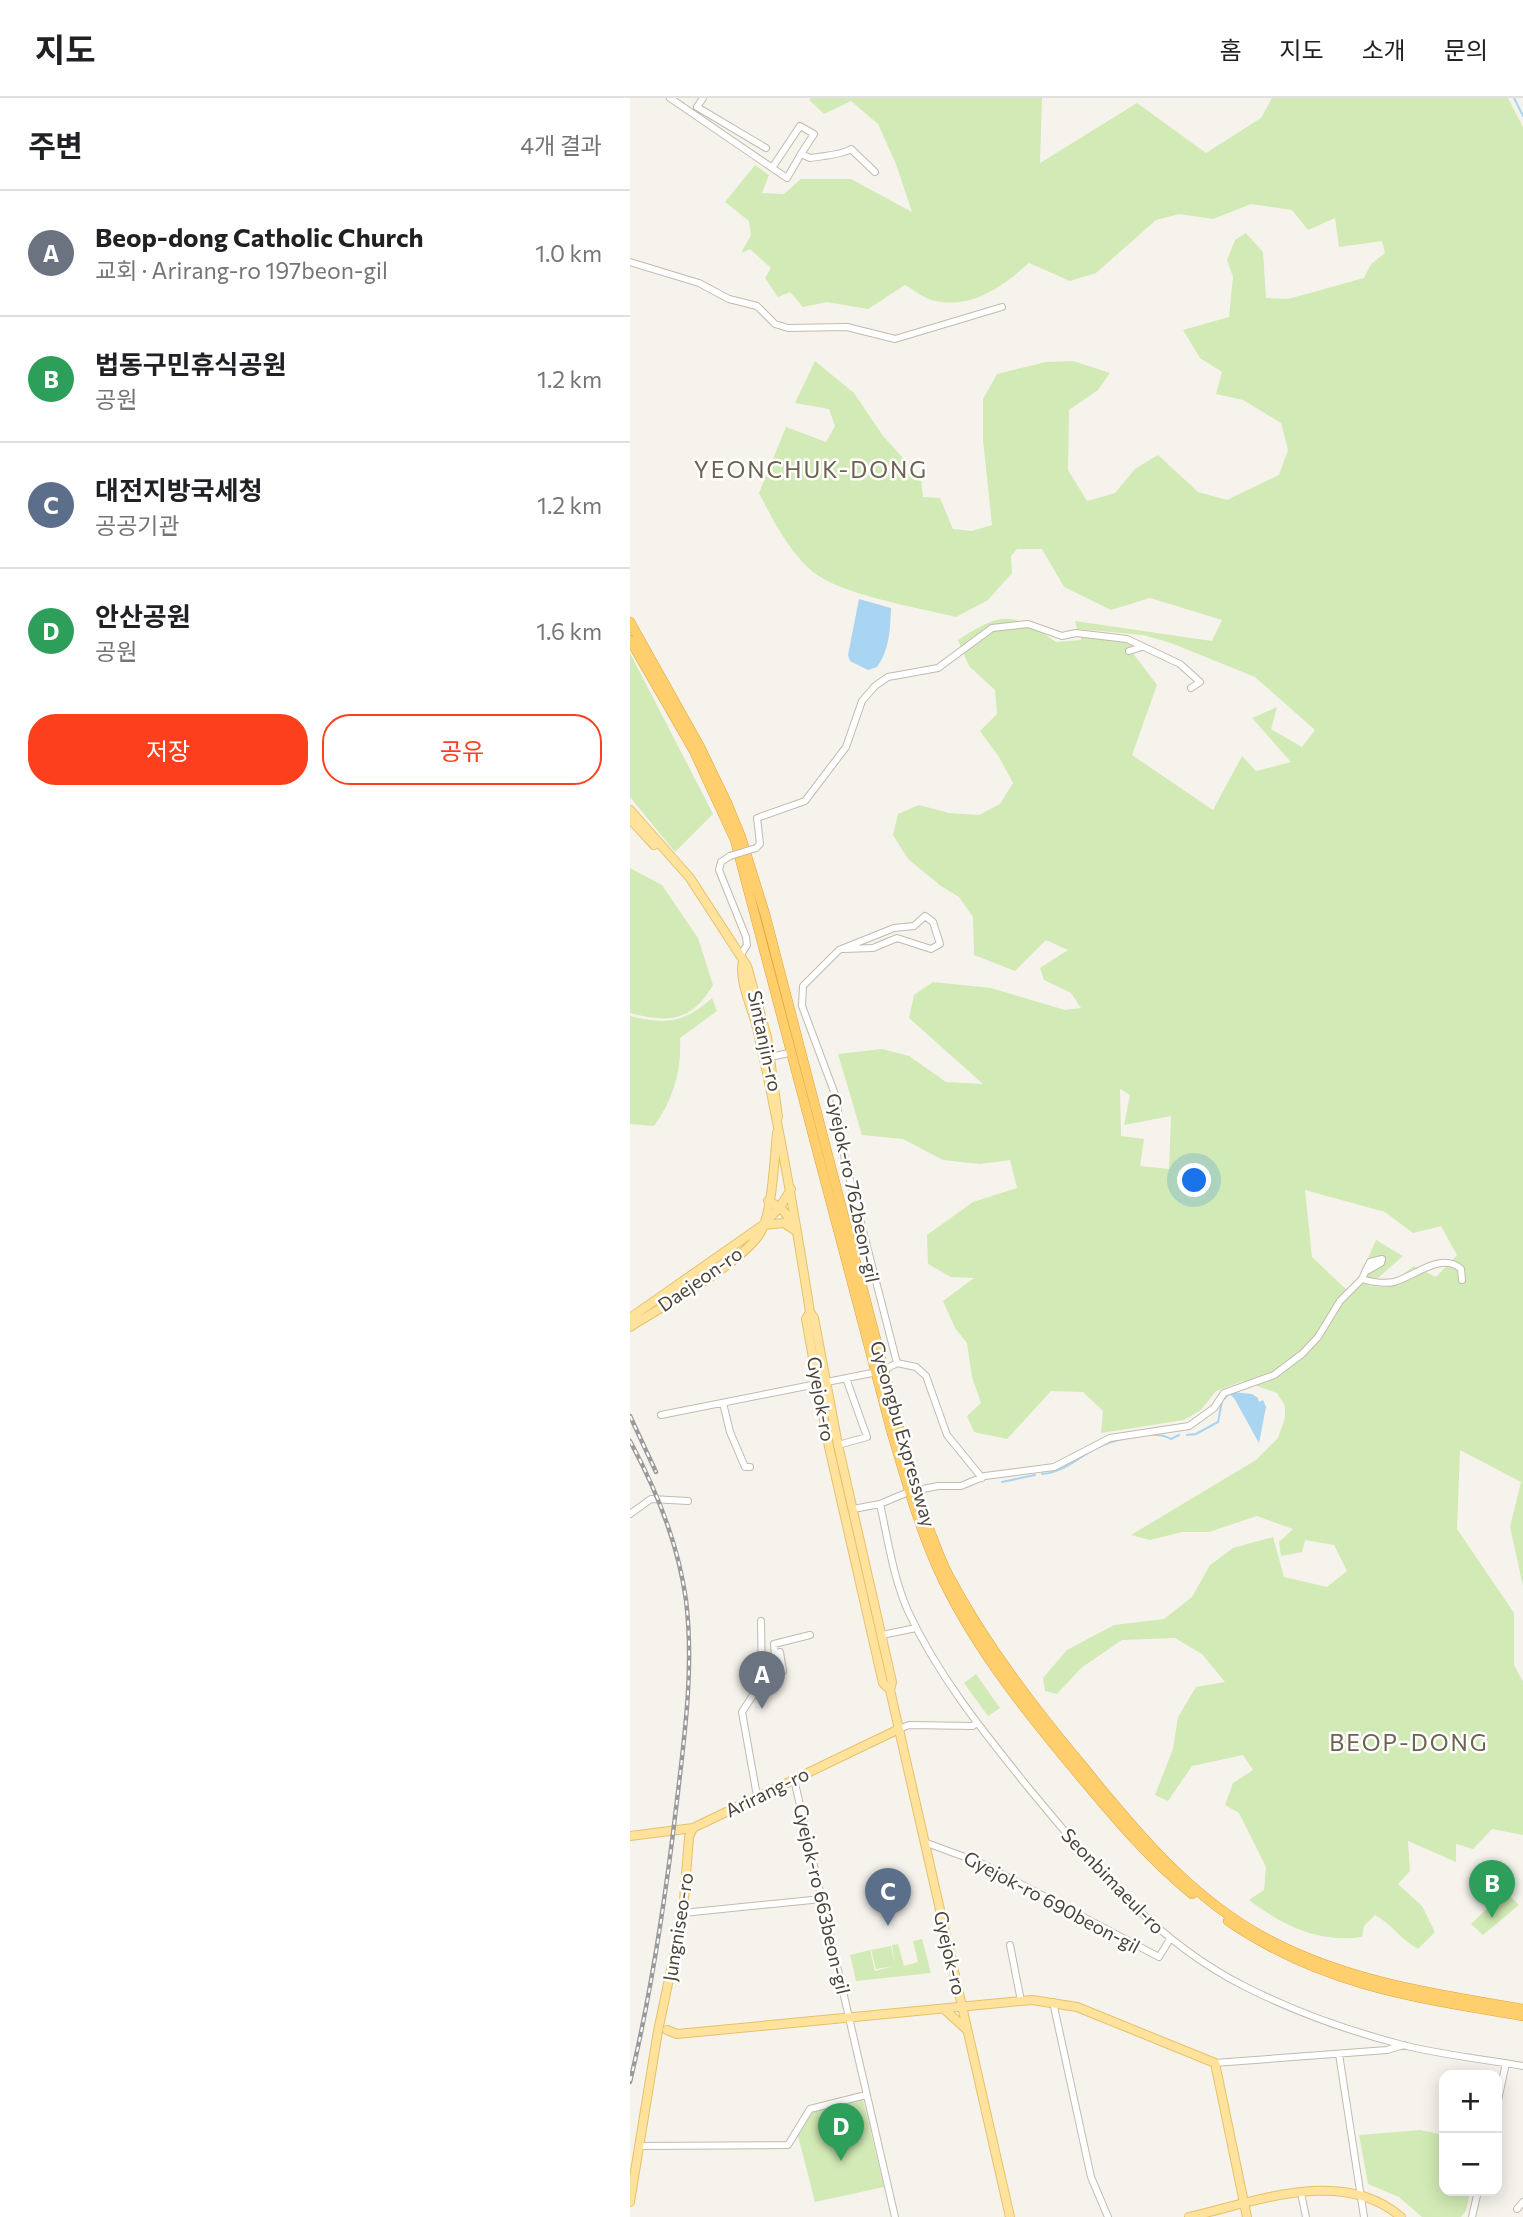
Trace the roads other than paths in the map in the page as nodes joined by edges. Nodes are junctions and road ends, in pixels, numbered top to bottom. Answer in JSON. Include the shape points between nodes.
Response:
{"nodes":[{"id":1,"x":670,"y":98,"type":"edge"},
{"id":2,"x":703,"y":98,"type":"edge"},
{"id":3,"x":766,"y":148,"type":"dead end"},
{"id":4,"x":801,"y":154,"type":"junction"},
{"id":5,"x":772,"y":168,"type":"junction"},
{"id":6,"x":876,"y":172,"type":"dead end"},
{"id":7,"x":630,"y":262,"type":"edge"},
{"id":8,"x":1002,"y":307,"type":"dead end"},
{"id":9,"x":630,"y":622,"type":"edge"},
{"id":10,"x":630,"y":640,"type":"edge"},
{"id":11,"x":1142,"y":647,"type":"junction"},
{"id":12,"x":1129,"y":652,"type":"dead end"},
{"id":13,"x":1191,"y":688,"type":"dead end"},
{"id":14,"x":630,"y":810,"type":"edge"},
{"id":15,"x":630,"y":819,"type":"edge"},
{"id":16,"x":692,"y":884,"type":"junction"},
{"id":17,"x":843,"y":949,"type":"junction"},
{"id":18,"x":741,"y":959,"type":"junction"},
{"id":19,"x":816,"y":1046,"type":"junction"},
{"id":20,"x":804,"y":1050,"type":"dead end"},
{"id":21,"x":789,"y":1053,"type":"dead end"},
{"id":22,"x":770,"y":1057,"type":"junction"},
{"id":23,"x":778,"y":1123,"type":"junction"},
{"id":24,"x":791,"y":1189,"type":"junction"},
{"id":25,"x":768,"y":1201,"type":"junction"},
{"id":26,"x":780,"y":1207,"type":"junction"},
{"id":27,"x":763,"y":1225,"type":"junction"},
{"id":28,"x":797,"y":1232,"type":"junction"},
{"id":29,"x":1462,"y":1280,"type":"dead end"},
{"id":30,"x":630,"y":1318,"type":"edge"},
{"id":31,"x":630,"y":1327,"type":"edge"},
{"id":32,"x":897,"y":1363,"type":"junction"},
{"id":33,"x":884,"y":1370,"type":"dead end"},
{"id":34,"x":872,"y":1373,"type":"dead end"},
{"id":35,"x":846,"y":1378,"type":"junction"},
{"id":36,"x":822,"y":1382,"type":"junction"},
{"id":37,"x":723,"y":1403,"type":"junction"},
{"id":38,"x":661,"y":1415,"type":"dead end"},
{"id":39,"x":838,"y":1445,"type":"junction"},
{"id":40,"x":750,"y":1467,"type":"dead end"},
{"id":41,"x":982,"y":1478,"type":"junction"},
{"id":42,"x":918,"y":1490,"type":"dead end"},
{"id":43,"x":906,"y":1493,"type":"dead end"},
{"id":44,"x":688,"y":1501,"type":"dead end"},
{"id":45,"x":880,"y":1504,"type":"junction"},
{"id":46,"x":853,"y":1509,"type":"junction"},
{"id":47,"x":630,"y":1514,"type":"edge"},
{"id":48,"x":761,"y":1621,"type":"dead end"},
{"id":49,"x":916,"y":1628,"type":"junction"},
{"id":50,"x":810,"y":1635,"type":"dead end"},
{"id":51,"x":882,"y":1635,"type":"junction"},
{"id":52,"x":780,"y":1652,"type":"dead end"},
{"id":53,"x":783,"y":1671,"type":"dead end"},
{"id":54,"x":762,"y":1685,"type":"junction"},
{"id":55,"x":890,"y":1690,"type":"junction"},
{"id":56,"x":976,"y":1723,"type":"junction"},
{"id":57,"x":899,"y":1728,"type":"junction"},
{"id":58,"x":793,"y":1779,"type":"junction"},
{"id":59,"x":757,"y":1796,"type":"junction"},
{"id":60,"x":693,"y":1828,"type":"junction"},
{"id":61,"x":681,"y":1831,"type":"junction"},
{"id":62,"x":630,"y":1836,"type":"edge"},
{"id":63,"x":689,"y":1838,"type":"junction"},
{"id":64,"x":924,"y":1842,"type":"junction"},
{"id":65,"x":822,"y":1899,"type":"junction"},
{"id":66,"x":683,"y":1913,"type":"junction"},
{"id":67,"x":1170,"y":1939,"type":"junction"},
{"id":68,"x":1010,"y":1945,"type":"dead end"},
{"id":69,"x":1021,"y":2001,"type":"junction"},
{"id":70,"x":1053,"y":2002,"type":"junction"},
{"id":71,"x":962,"y":2007,"type":"junction"},
{"id":72,"x":944,"y":2009,"type":"junction"},
{"id":73,"x":1523,"y":2009,"type":"edge"},
{"id":74,"x":1523,"y":2016,"type":"edge"},
{"id":75,"x":849,"y":2018,"type":"junction"},
{"id":76,"x":966,"y":2029,"type":"junction"},
{"id":77,"x":666,"y":2033,"type":"junction"},
{"id":78,"x":1404,"y":2045,"type":"junction"},
{"id":79,"x":1339,"y":2054,"type":"junction"},
{"id":80,"x":1215,"y":2063,"type":"junction"},
{"id":81,"x":1506,"y":2063,"type":"junction"},
{"id":82,"x":1523,"y":2066,"type":"edge"},
{"id":83,"x":1502,"y":2082,"type":"edge"},
{"id":84,"x":866,"y":2095,"type":"junction"},
{"id":85,"x":640,"y":2146,"type":"junction"},
{"id":86,"x":1301,"y":2193,"type":"junction"},
{"id":87,"x":1360,"y":2194,"type":"junction"},
{"id":88,"x":1477,"y":2196,"type":"edge"},
{"id":89,"x":630,"y":2202,"type":"edge"},
{"id":90,"x":1523,"y":2202,"type":"edge"},
{"id":91,"x":1245,"y":2204,"type":"junction"},
{"id":92,"x":1517,"y":2209,"type":"dead end"},
{"id":93,"x":895,"y":2217,"type":"edge"},
{"id":94,"x":1010,"y":2217,"type":"edge"},
{"id":95,"x":1108,"y":2217,"type":"edge"},
{"id":96,"x":1189,"y":2217,"type":"edge"},
{"id":97,"x":1247,"y":2217,"type":"edge"},
{"id":98,"x":1307,"y":2217,"type":"edge"},
{"id":99,"x":1364,"y":2217,"type":"edge"},
{"id":100,"x":1401,"y":2217,"type":"edge"},
{"id":101,"x":1472,"y":2217,"type":"edge"}],
"edges":[{"from":1,"to":5,"type":"street"},
{"from":2,"to":3,"type":"street","via":[[697,107]]},
{"from":4,"to":5,"type":"street","via":[[787,178]]},
{"from":4,"to":5,"type":"street","via":[[814,134],[800,125]]},
{"from":4,"to":6,"type":"street","via":[[810,158],[851,149]]},
{"from":7,"to":8,"type":"street","via":[[757,306],[775,324],[788,328],[841,327],[889,339]]},
{"from":9,"to":73,"type":"highway","name":"Gyeongbu Expressway","via":[[701,747],[741,837],[915,1489],[949,1577],[1004,1668],[1134,1830],[1198,1892],[1231,1916],[1267,1939],[1347,1974],[1398,1988]]},
{"from":10,"to":74,"type":"highway","name":"Gyeongbu Expressway","via":[[694,751],[736,840],[909,1492],[943,1581],[993,1666],[1131,1837],[1196,1898],[1265,1946],[1363,1986]]},
{"from":11,"to":12,"type":"street"},
{"from":11,"to":13,"type":"street","via":[[1186,669],[1200,682]]},
{"from":11,"to":18,"type":"street","bridge":true,"via":[[1114,636],[1062,636],[1015,623],[992,628],[938,668],[888,677],[862,701],[846,747],[805,801],[757,818],[760,844],[721,862],[719,870],[746,937]]},
{"from":14,"to":16,"type":"main road","name":"Sintanjin-ro"},
{"from":15,"to":16,"type":"main road","name":"Sintanjin-ro"},
{"from":16,"to":18,"type":"main road","name":"Sintanjin-ro","via":[[715,912]]},
{"from":17,"to":17,"type":"street","name":"Gyejok-ro 762beon-gil","via":[[873,948],[897,938],[931,949],[940,944],[933,922],[925,916],[914,926],[894,928]]},
{"from":17,"to":19,"type":"street","name":"Gyejok-ro 762beon-gil","via":[[831,956],[801,991]]},
{"from":18,"to":22,"type":"main road","name":"Sintanjin-ro","via":[[759,1003]]},
{"from":18,"to":23,"type":"main road","name":"Sintanjin-ro"},
{"from":19,"to":20,"type":"street"},
{"from":19,"to":32,"type":"street","name":"Gyejok-ro 762beon-gil","via":[[836,1097],[845,1161]]},
{"from":21,"to":22,"type":"street"},
{"from":22,"to":23,"type":"main road","name":"Sintanjin-ro"},
{"from":23,"to":24,"type":"main road","name":"Sintanjin-ro"},
{"from":23,"to":25,"type":"main road"},
{"from":24,"to":26,"type":"main road","name":"Daejeon-ro"},
{"from":24,"to":28,"type":"main road","name":"Gyejok-ro"},
{"from":25,"to":26,"type":"main road"},
{"from":25,"to":27,"type":"main road"},
{"from":26,"to":27,"type":"main road","name":"Daejeon-ro"},
{"from":26,"to":28,"type":"main road"},
{"from":27,"to":28,"type":"main road","via":[[784,1223]]},
{"from":27,"to":30,"type":"main road","name":"Daejeon-ro"},
{"from":27,"to":31,"type":"main road","name":"Daejeon-ro","via":[[727,1262]]},
{"from":28,"to":36,"type":"main road","name":"Gyejok-ro"},
{"from":29,"to":41,"type":"street","via":[[1461,1269],[1452,1264],[1432,1265],[1396,1282],[1364,1273],[1302,1354],[1274,1375],[1224,1392],[1214,1408],[1189,1426],[1110,1438],[1054,1467]]},
{"from":32,"to":33,"type":"street"},
{"from":32,"to":41,"type":"street","via":[[916,1367],[926,1376],[947,1435]]},
{"from":34,"to":35,"type":"street"},
{"from":35,"to":36,"type":"street"},
{"from":35,"to":39,"type":"street","via":[[867,1437]]},
{"from":36,"to":37,"type":"street"},
{"from":36,"to":39,"type":"main road","name":"Gyejok-ro"},
{"from":36,"to":55,"type":"main road","name":"Gyejok-ro","via":[[883,1683]]},
{"from":37,"to":38,"type":"street"},
{"from":37,"to":40,"type":"street","via":[[730,1432],[745,1467]]},
{"from":39,"to":46,"type":"main road","name":"Gyejok-ro"},
{"from":41,"to":42,"type":"street","via":[[961,1486]]},
{"from":43,"to":45,"type":"street"},
{"from":44,"to":47,"type":"street","via":[[651,1499]]},
{"from":45,"to":46,"type":"street"},
{"from":45,"to":49,"type":"street","name":"Seonbimaeul-ro","via":[[897,1579]]},
{"from":46,"to":51,"type":"main road","name":"Gyejok-ro"},
{"from":48,"to":54,"type":"street"},
{"from":49,"to":51,"type":"street"},
{"from":49,"to":56,"type":"street","name":"Seonbimaeul-ro"},
{"from":50,"to":54,"type":"street","via":[[774,1644],[777,1681]]},
{"from":51,"to":55,"type":"main road","name":"Gyejok-ro"},
{"from":52,"to":53,"type":"street"},
{"from":54,"to":59,"type":"street","via":[[742,1712]]},
{"from":55,"to":57,"type":"main road","name":"Gyejok-ro"},
{"from":56,"to":57,"type":"street"},
{"from":56,"to":67,"type":"street","name":"Seonbimaeul-ro","via":[[1094,1866]]},
{"from":57,"to":58,"type":"main road","name":"Arirang-ro"},
{"from":57,"to":64,"type":"main road","name":"Gyejok-ro"},
{"from":58,"to":59,"type":"main road","name":"Arirang-ro"},
{"from":58,"to":65,"type":"street","name":"Gyejok-ro 663beon-gil"},
{"from":59,"to":60,"type":"main road","name":"Arirang-ro"},
{"from":60,"to":61,"type":"main road","name":"Arirang-ro"},
{"from":60,"to":63,"type":"main road","name":"Jungniseo-ro"},
{"from":61,"to":62,"type":"main road","name":"Arirang-ro"},
{"from":61,"to":63,"type":"main road"},
{"from":63,"to":66,"type":"main road","name":"Jungniseo-ro"},
{"from":64,"to":67,"type":"street","name":"Gyejok-ro 690beon-gil","via":[[981,1863],[1159,1957]]},
{"from":64,"to":71,"type":"main road","name":"Gyejok-ro"},
{"from":65,"to":66,"type":"street"},
{"from":65,"to":75,"type":"street","name":"Gyejok-ro 663beon-gil"},
{"from":66,"to":77,"type":"main road","name":"Jungniseo-ro"},
{"from":67,"to":78,"type":"street","name":"Seonbimaeul-ro","via":[[1234,1981],[1274,2000]]},
{"from":68,"to":69,"type":"street"},
{"from":69,"to":70,"type":"main road","name":"Gyejok-ro 663beon-gil"},
{"from":69,"to":71,"type":"main road","name":"Gyejok-ro 663beon-gil"},
{"from":70,"to":80,"type":"main road","name":"Gyejok-ro 663beon-gil","via":[[1092,2012]]},
{"from":70,"to":95,"type":"street","via":[[1091,2177]]},
{"from":71,"to":72,"type":"main road","name":"Gyejok-ro 663beon-gil"},
{"from":71,"to":76,"type":"main road","name":"Gyejok-ro"},
{"from":72,"to":75,"type":"main road","name":"Gyejok-ro 663beon-gil"},
{"from":72,"to":76,"type":"main road"},
{"from":75,"to":77,"type":"main road","name":"Gyejok-ro 663beon-gil"},
{"from":75,"to":84,"type":"street","name":"Gyejok-ro 663beon-gil"},
{"from":76,"to":94,"type":"main road","name":"Gyejok-ro"},
{"from":77,"to":85,"type":"main road","name":"Jungniseo-ro"},
{"from":78,"to":79,"type":"street"},
{"from":78,"to":81,"type":"street","name":"Seonbimaeul-ro"},
{"from":79,"to":80,"type":"street"},
{"from":79,"to":87,"type":"street"},
{"from":80,"to":91,"type":"main road"},
{"from":81,"to":82,"type":"street","name":"Seonbimaeul-ro"},
{"from":81,"to":83,"type":"street"},
{"from":84,"to":85,"type":"street","via":[[810,2109],[788,2146]]},
{"from":84,"to":93,"type":"street","name":"Gyejok-ro 663beon-gil"},
{"from":85,"to":89,"type":"main road","name":"Jungniseo-ro"},
{"from":86,"to":87,"type":"main road","via":[[1331,2189]]},
{"from":86,"to":91,"type":"main road"},
{"from":86,"to":98,"type":"street"},
{"from":87,"to":99,"type":"street"},
{"from":87,"to":100,"type":"main road"},
{"from":88,"to":101,"type":"street"},
{"from":90,"to":92,"type":"street"},
{"from":91,"to":96,"type":"main road"},
{"from":91,"to":97,"type":"main road"}]}
